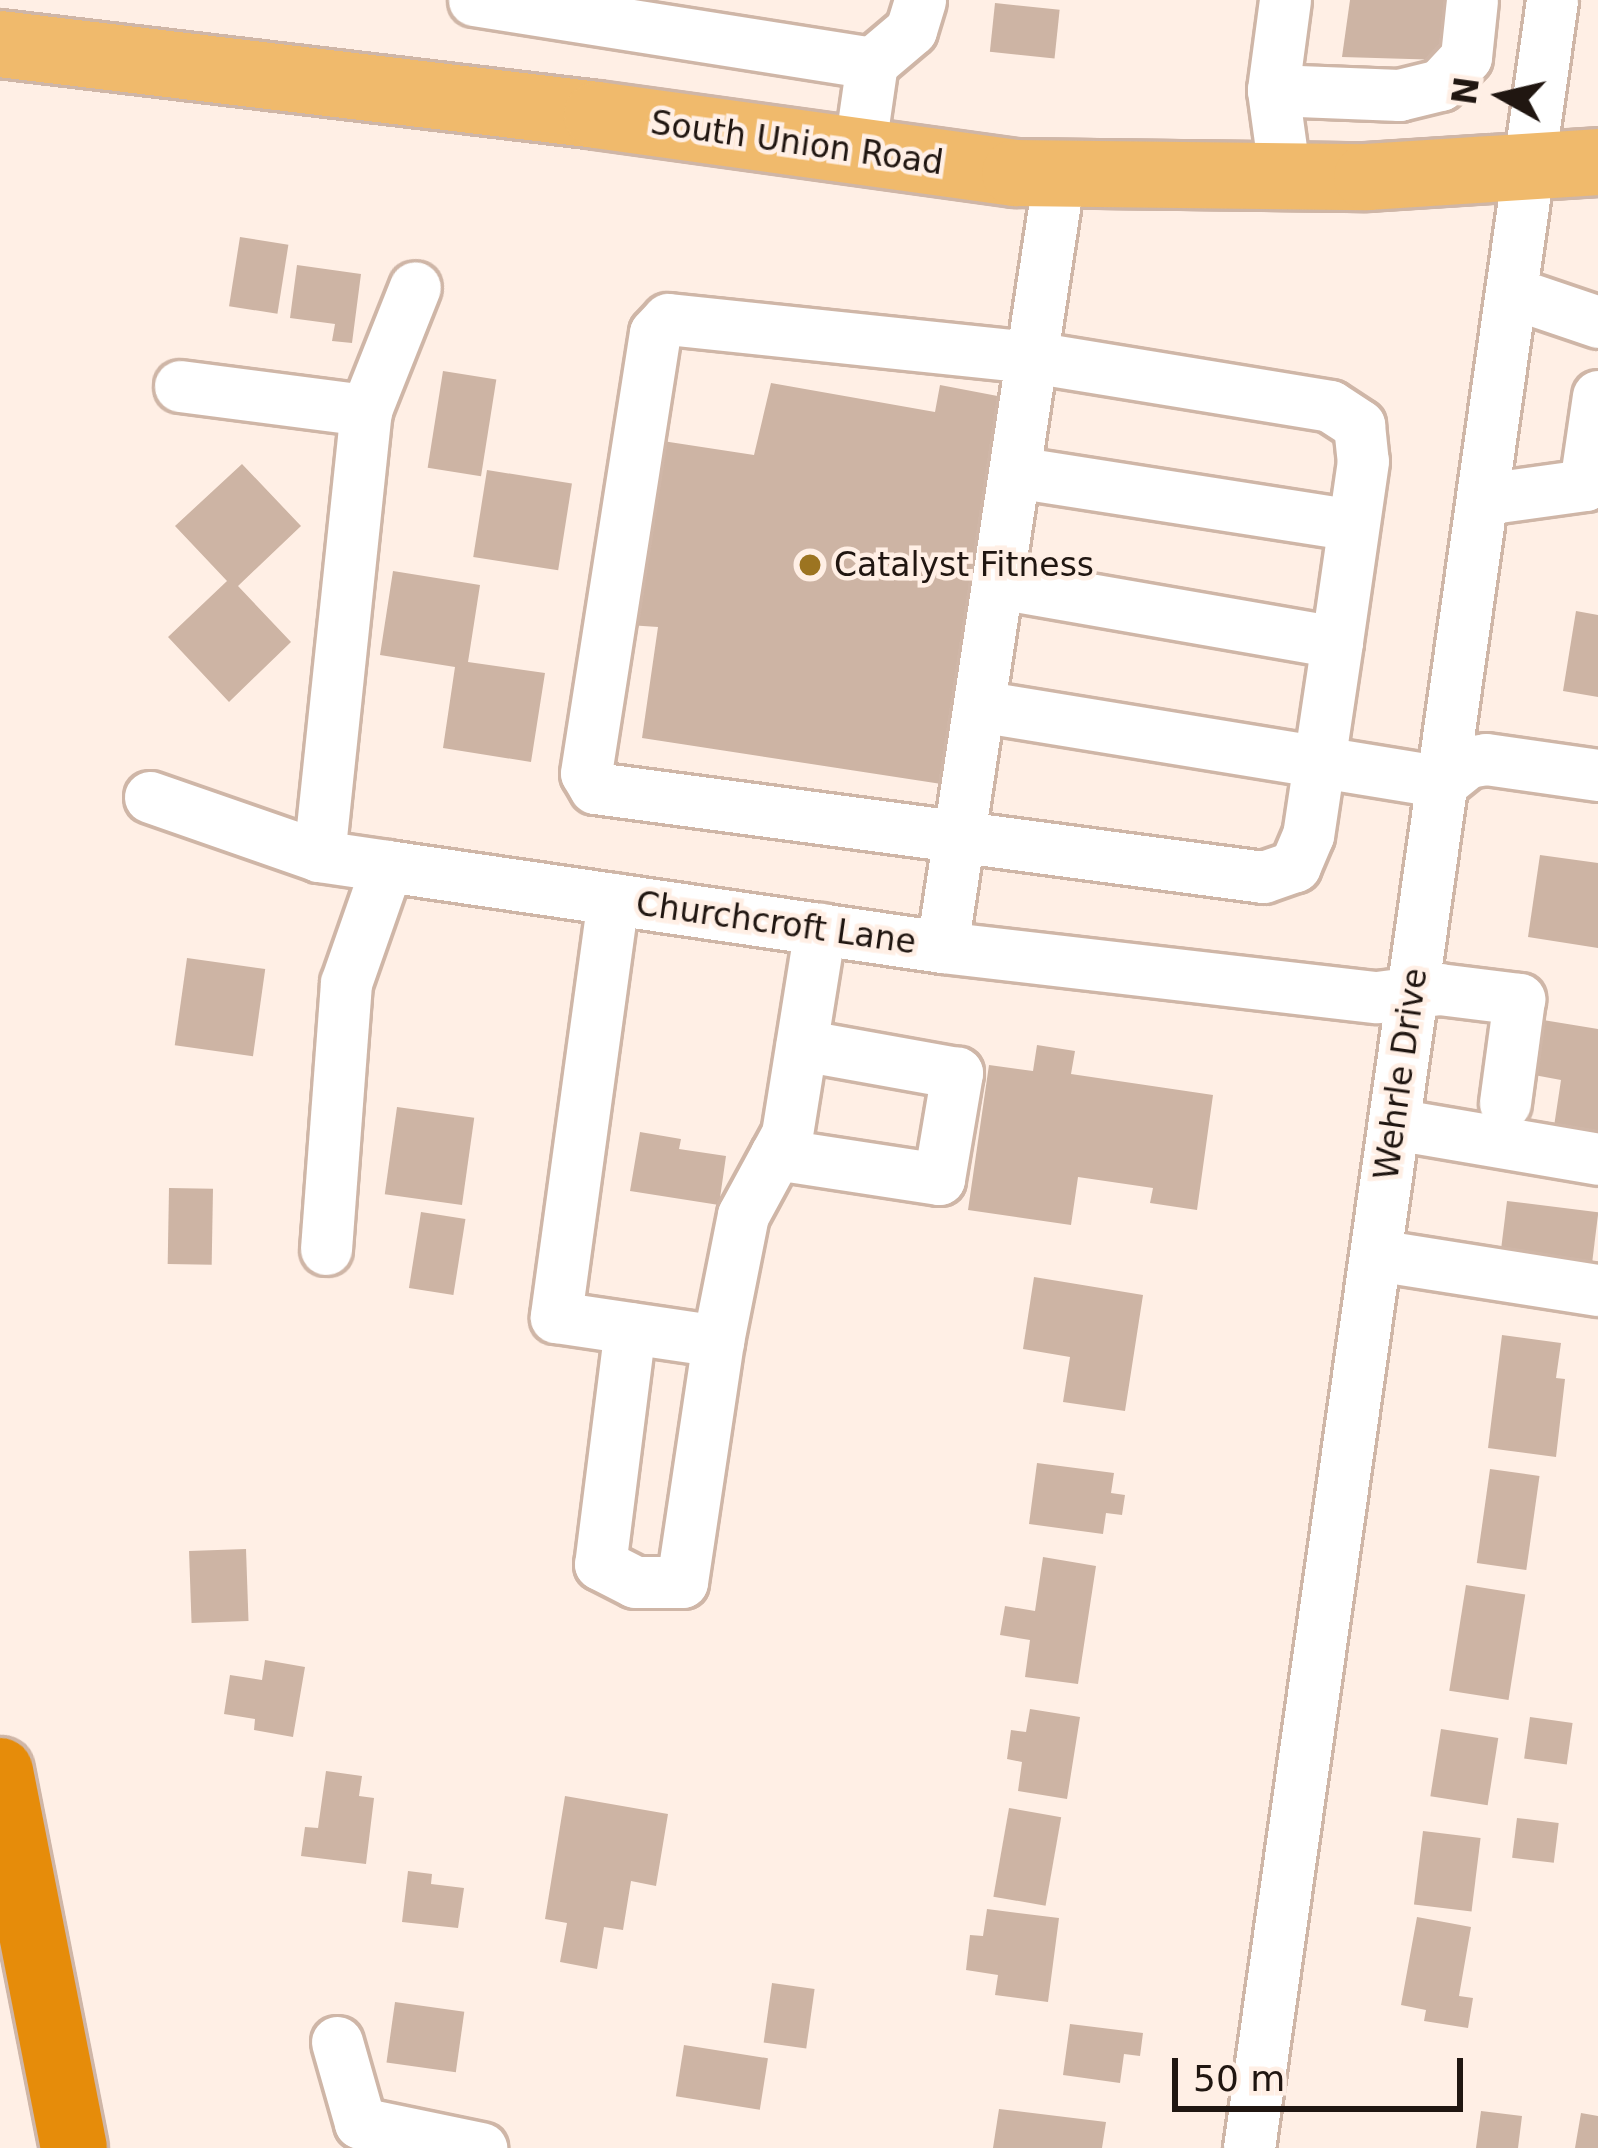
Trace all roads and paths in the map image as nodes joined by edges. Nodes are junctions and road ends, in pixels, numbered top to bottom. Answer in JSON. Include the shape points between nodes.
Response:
{"nodes":[{"id":1,"x":473,"y":0,"type":"edge"},
{"id":2,"x":920,"y":0,"type":"edge"},
{"id":3,"x":1285,"y":0,"type":"edge"},
{"id":4,"x":1472,"y":0,"type":"edge"},
{"id":5,"x":1552,"y":0,"type":"edge"},
{"id":6,"x":0,"y":44,"type":"edge"},
{"id":7,"x":872,"y":64,"type":"junction"},
{"id":8,"x":1273,"y":90,"type":"junction"},
{"id":9,"x":859,"y":153,"type":"junction"},
{"id":10,"x":1598,"y":162,"type":"edge"},
{"id":11,"x":1531,"y":166,"type":"junction"},
{"id":12,"x":1060,"y":175,"type":"junction"},
{"id":13,"x":1285,"y":178,"type":"junction"},
{"id":14,"x":415,"y":286,"type":"dead end"},
{"id":15,"x":1513,"y":293,"type":"junction"},
{"id":16,"x":1598,"y":322,"type":"edge"},
{"id":17,"x":1032,"y":357,"type":"junction"},
{"id":18,"x":180,"y":386,"type":"dead end"},
{"id":19,"x":1598,"y":395,"type":"edge"},
{"id":20,"x":366,"y":410,"type":"junction"},
{"id":21,"x":1015,"y":472,"type":"junction"},
{"id":22,"x":1484,"y":499,"type":"junction"},
{"id":23,"x":1353,"y":525,"type":"junction"},
{"id":24,"x":998,"y":583,"type":"junction"},
{"id":25,"x":1336,"y":642,"type":"junction"},
{"id":26,"x":979,"y":706,"type":"junction"},
{"id":27,"x":1319,"y":764,"type":"junction"},
{"id":28,"x":1598,"y":776,"type":"edge"},
{"id":29,"x":1443,"y":782,"type":"junction"},
{"id":30,"x":151,"y":797,"type":"dead end"},
{"id":31,"x":959,"y":836,"type":"junction"},
{"id":32,"x":319,"y":856,"type":"junction"},
{"id":33,"x":387,"y":866,"type":"junction"},
{"id":34,"x":613,"y":899,"type":"junction"},
{"id":35,"x":820,"y":929,"type":"junction"},
{"id":36,"x":943,"y":947,"type":"junction"},
{"id":37,"x":1411,"y":991,"type":"junction"},
{"id":38,"x":801,"y":1045,"type":"junction"},
{"id":39,"x":1505,"y":1103,"type":"dead end"},
{"id":40,"x":1394,"y":1124,"type":"junction"},
{"id":41,"x":776,"y":1154,"type":"junction"},
{"id":42,"x":1598,"y":1159,"type":"edge"},
{"id":43,"x":326,"y":1249,"type":"dead end"},
{"id":44,"x":1376,"y":1256,"type":"junction"},
{"id":45,"x":1598,"y":1290,"type":"edge"},
{"id":46,"x":630,"y":1328,"type":"junction"},
{"id":47,"x":718,"y":1341,"type":"junction"},
{"id":48,"x":0,"y":1771,"type":"edge"},
{"id":49,"x":49,"y":2012,"type":"junction"},
{"id":50,"x":337,"y":2042,"type":"dead end"},
{"id":51,"x":74,"y":2148,"type":"edge"},
{"id":52,"x":101,"y":2148,"type":"edge"},
{"id":53,"x":481,"y":2148,"type":"edge"},
{"id":54,"x":1249,"y":2148,"type":"edge"}],
"edges":[{"from":1,"to":7,"type":"street"},
{"from":2,"to":7,"type":"street","via":[[911,30]]},
{"from":3,"to":8,"type":"street"},
{"from":4,"to":8,"type":"street","via":[[1466,57],[1440,85],[1399,95]]},
{"from":5,"to":11,"type":"street","name":"Wehrle Drive"},
{"from":6,"to":9,"type":"main road","name":"South Union Road"},
{"from":7,"to":9,"type":"street"},
{"from":8,"to":13,"type":"street"},
{"from":9,"to":12,"type":"main road","name":"South Union Road"},
{"from":10,"to":11,"type":"main road","name":"South Union Road"},
{"from":11,"to":13,"type":"main road","name":"South Union Road"},
{"from":11,"to":15,"type":"street","name":"Wehrle Drive"},
{"from":12,"to":13,"type":"main road","name":"South Union Road"},
{"from":12,"to":17,"type":"street"},
{"from":14,"to":20,"type":"street"},
{"from":15,"to":16,"type":"street"},
{"from":15,"to":22,"type":"street","name":"Wehrle Drive"},
{"from":17,"to":21,"type":"street"},
{"from":17,"to":23,"type":"street","via":[[1330,406],[1359,425],[1363,461]]},
{"from":17,"to":31,"type":"street","via":[[668,319],[655,333],[586,773],[595,788]]},
{"from":18,"to":20,"type":"street"},
{"from":19,"to":22,"type":"street","via":[[1585,484]]},
{"from":20,"to":32,"type":"street"},
{"from":21,"to":23,"type":"street"},
{"from":21,"to":24,"type":"street"},
{"from":22,"to":29,"type":"street","name":"Wehrle Drive"},
{"from":23,"to":25,"type":"street"},
{"from":24,"to":25,"type":"street"},
{"from":24,"to":26,"type":"street"},
{"from":25,"to":27,"type":"street"},
{"from":26,"to":27,"type":"street"},
{"from":26,"to":31,"type":"street"},
{"from":27,"to":29,"type":"street"},
{"from":27,"to":31,"type":"street","via":[[1295,866],[1263,877]]},
{"from":28,"to":29,"type":"street","via":[[1486,759]]},
{"from":29,"to":37,"type":"street","name":"Wehrle Drive"},
{"from":30,"to":32,"type":"street","name":"Churchcroft Lane"},
{"from":31,"to":36,"type":"street"},
{"from":32,"to":33,"type":"street","name":"Churchcroft Lane"},
{"from":33,"to":34,"type":"street","name":"Churchcroft Lane"},
{"from":33,"to":43,"type":"street","via":[[346,983]]},
{"from":34,"to":35,"type":"street","name":"Churchcroft Lane"},
{"from":34,"to":46,"type":"street","via":[[556,1316]]},
{"from":35,"to":36,"type":"street","name":"Churchcroft Lane"},
{"from":35,"to":38,"type":"street"},
{"from":36,"to":37,"type":"street","name":"Churchcroft Lane","via":[[1377,997]]},
{"from":37,"to":39,"type":"street","name":"Churchcroft Lane","via":[[1519,999]]},
{"from":37,"to":40,"type":"street","name":"Wehrle Drive"},
{"from":38,"to":41,"type":"street","via":[[787,1134]]},
{"from":38,"to":41,"type":"street","via":[[957,1073],[939,1179]]},
{"from":40,"to":42,"type":"street"},
{"from":40,"to":44,"type":"street","name":"Wehrle Drive"},
{"from":41,"to":47,"type":"street","via":[[743,1215]]},
{"from":44,"to":45,"type":"street"},
{"from":44,"to":54,"type":"street","name":"Wehrle Drive"},
{"from":46,"to":47,"type":"street"},
{"from":46,"to":47,"type":"street","via":[[600,1564],[635,1582],[682,1582]]},
{"from":48,"to":49,"type":"highway"},
{"from":49,"to":51,"type":"highway"},
{"from":49,"to":52,"type":"highway"},
{"from":50,"to":53,"type":"street","via":[[360,2123]]}]}
